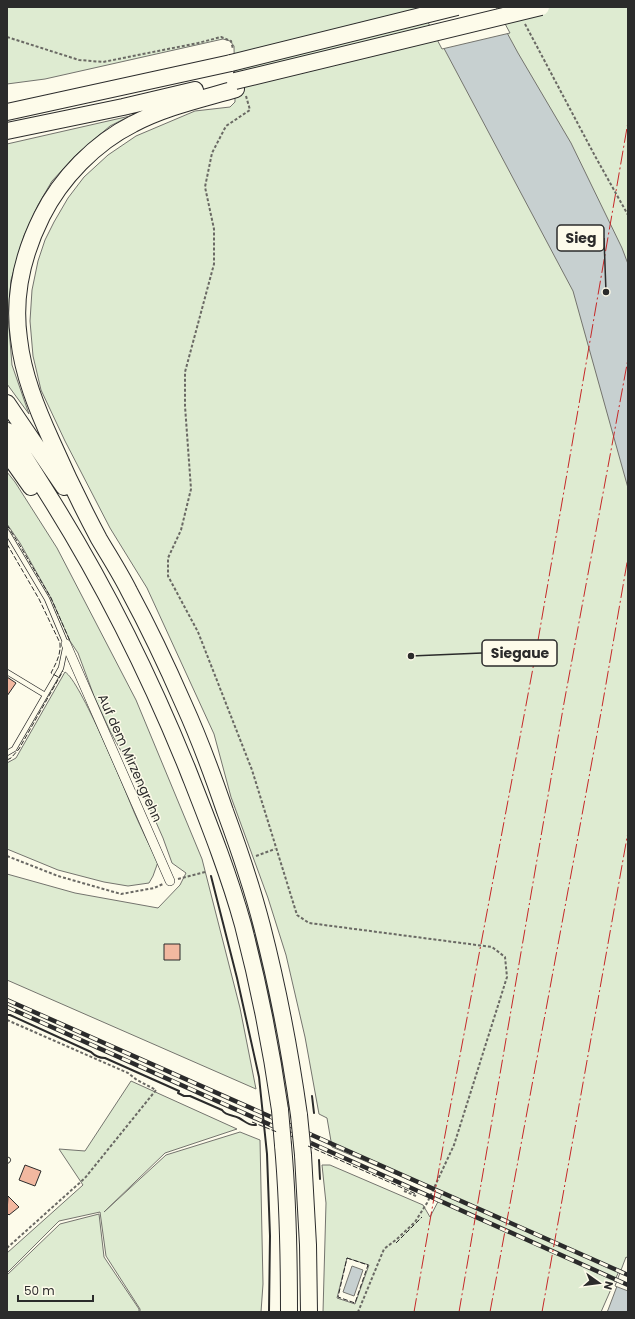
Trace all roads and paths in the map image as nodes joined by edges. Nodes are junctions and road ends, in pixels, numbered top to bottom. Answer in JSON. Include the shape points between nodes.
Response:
{"nodes":[{"id":1,"x":457,"y":7,"type":"edge"},
{"id":2,"x":541,"y":7,"type":"edge"},
{"id":3,"x":522,"y":19,"type":"dead end"},
{"id":4,"x":7,"y":37,"type":"edge"},
{"id":5,"x":231,"y":41,"type":"dead end"},
{"id":6,"x":235,"y":85,"type":"junction"},
{"id":7,"x":250,"y":110,"type":"dead end"},
{"id":8,"x":7,"y":112,"type":"edge"},
{"id":9,"x":7,"y":130,"type":"edge"},
{"id":10,"x":628,"y":215,"type":"edge"},
{"id":11,"x":7,"y":403,"type":"edge"},
{"id":12,"x":7,"y":431,"type":"edge"},
{"id":13,"x":7,"y":453,"type":"edge"},
{"id":14,"x":7,"y":532,"type":"edge"},
{"id":15,"x":98,"y":536,"type":"junction"},
{"id":16,"x":123,"y":625,"type":"junction"},
{"id":17,"x":66,"y":644,"type":"junction"},
{"id":18,"x":7,"y":672,"type":"edge"},
{"id":19,"x":45,"y":695,"type":"junction"},
{"id":20,"x":7,"y":753,"type":"edge"},
{"id":21,"x":276,"y":849,"type":"junction"},
{"id":22,"x":7,"y":856,"type":"edge"},
{"id":23,"x":256,"y":856,"type":"dead end"},
{"id":24,"x":205,"y":872,"type":"dead end"},
{"id":25,"x":170,"y":881,"type":"junction"},
{"id":26,"x":7,"y":1020,"type":"edge"},
{"id":27,"x":404,"y":1192,"type":"dead end"},
{"id":28,"x":416,"y":1196,"type":"dead end"},
{"id":29,"x":7,"y":1248,"type":"edge"},
{"id":30,"x":289,"y":1312,"type":"edge"},
{"id":31,"x":309,"y":1312,"type":"edge"},
{"id":32,"x":358,"y":1312,"type":"edge"}],
"edges":[{"from":1,"to":8,"type":"highway","bridge":true,"via":[[231,63]]},
{"from":2,"to":6,"type":"highway","bridge":true,"via":[[304,65]]},
{"from":3,"to":10,"type":"path"},
{"from":4,"to":5,"type":"path","via":[[79,60],[103,62],[221,37]]},
{"from":6,"to":9,"type":"highway"},
{"from":6,"to":15,"type":"highway","via":[[132,124],[104,144],[78,166],[56,192],[36,227],[29,247],[23,267],[17,312],[22,361],[59,459]]},
{"from":7,"to":21,"type":"path","via":[[226,126],[212,153],[206,187],[214,229],[214,264],[185,372],[191,489],[181,530],[168,558],[168,576],[198,632],[252,770]]},
{"from":11,"to":15,"type":"highway"},
{"from":12,"to":16,"type":"highway","via":[[72,533]]},
{"from":13,"to":16,"type":"highway"},
{"from":14,"to":17,"type":"lane","name":"Auf dem Mirzengrehn","via":[[47,600]]},
{"from":15,"to":31,"type":"highway","bridge":true,"via":[[130,592],[185,707],[209,766],[251,887],[271,962],[287,1038],[299,1115],[309,1260]]},
{"from":16,"to":30,"type":"highway","bridge":true,"via":[[165,714],[201,803],[223,862],[258,985],[271,1047],[280,1110],[287,1192]]},
{"from":17,"to":19,"type":"lane","via":[[61,668]]},
{"from":17,"to":25,"type":"street","name":"Auf dem Mirzengrehn"},
{"from":18,"to":19,"type":"lane"},
{"from":19,"to":20,"type":"lane","via":[[14,749]]},
{"from":21,"to":23,"type":"path"},
{"from":21,"to":32,"type":"path","via":[[297,915],[309,923],[492,947],[505,957],[506,977],[454,1145],[427,1203],[414,1222],[384,1249]]},
{"from":22,"to":25,"type":"path","via":[[58,876],[121,894],[154,888]]},
{"from":24,"to":25,"type":"path"},
{"from":26,"to":29,"type":"path","via":[[128,1073],[156,1090],[85,1178]]},
{"from":27,"to":28,"type":"path"}]}
